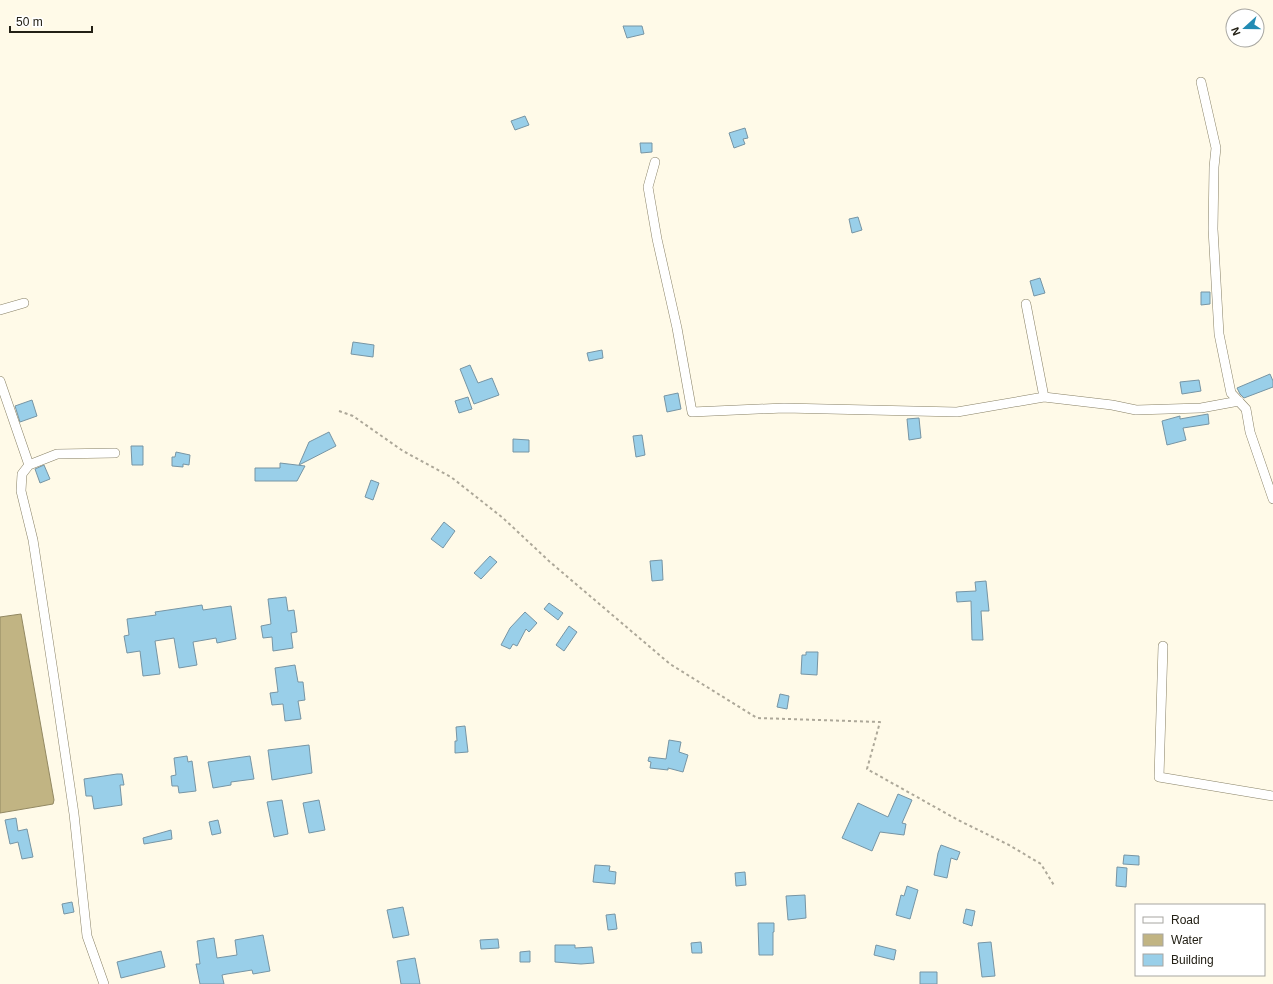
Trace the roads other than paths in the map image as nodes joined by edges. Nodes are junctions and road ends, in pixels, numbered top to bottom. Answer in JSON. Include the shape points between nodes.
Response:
{"nodes":[{"id":1,"x":1201,"y":82,"type":"dead end"},
{"id":2,"x":655,"y":162,"type":"dead end"},
{"id":3,"x":24,"y":303,"type":"dead end"},
{"id":4,"x":1026,"y":304,"type":"dead end"},
{"id":5,"x":0,"y":310,"type":"edge"},
{"id":6,"x":0,"y":381,"type":"edge"},
{"id":7,"x":1044,"y":397,"type":"junction"},
{"id":8,"x":1239,"y":402,"type":"junction"},
{"id":9,"x":115,"y":453,"type":"dead end"},
{"id":10,"x":29,"y":465,"type":"junction"},
{"id":11,"x":1273,"y":499,"type":"edge"},
{"id":12,"x":1163,"y":646,"type":"dead end"},
{"id":13,"x":1273,"y":796,"type":"edge"},
{"id":14,"x":104,"y":984,"type":"edge"}],
"edges":[{"from":1,"to":8,"type":"street","via":[[1216,148],[1213,229],[1219,334],[1231,393]]},
{"from":2,"to":7,"type":"street","via":[[648,187],[692,412],[784,408],[957,412]]},
{"from":3,"to":5,"type":"street"},
{"from":4,"to":7,"type":"street"},
{"from":6,"to":10,"type":"street"},
{"from":7,"to":8,"type":"street","via":[[1112,404],[1136,410],[1201,408]]},
{"from":8,"to":11,"type":"street","via":[[1246,410],[1250,432]]},
{"from":9,"to":10,"type":"street","via":[[57,454]]},
{"from":10,"to":14,"type":"street","via":[[22,474],[21,491],[33,540],[54,678],[74,814],[87,936]]},
{"from":12,"to":13,"type":"street","via":[[1159,777]]}]}
